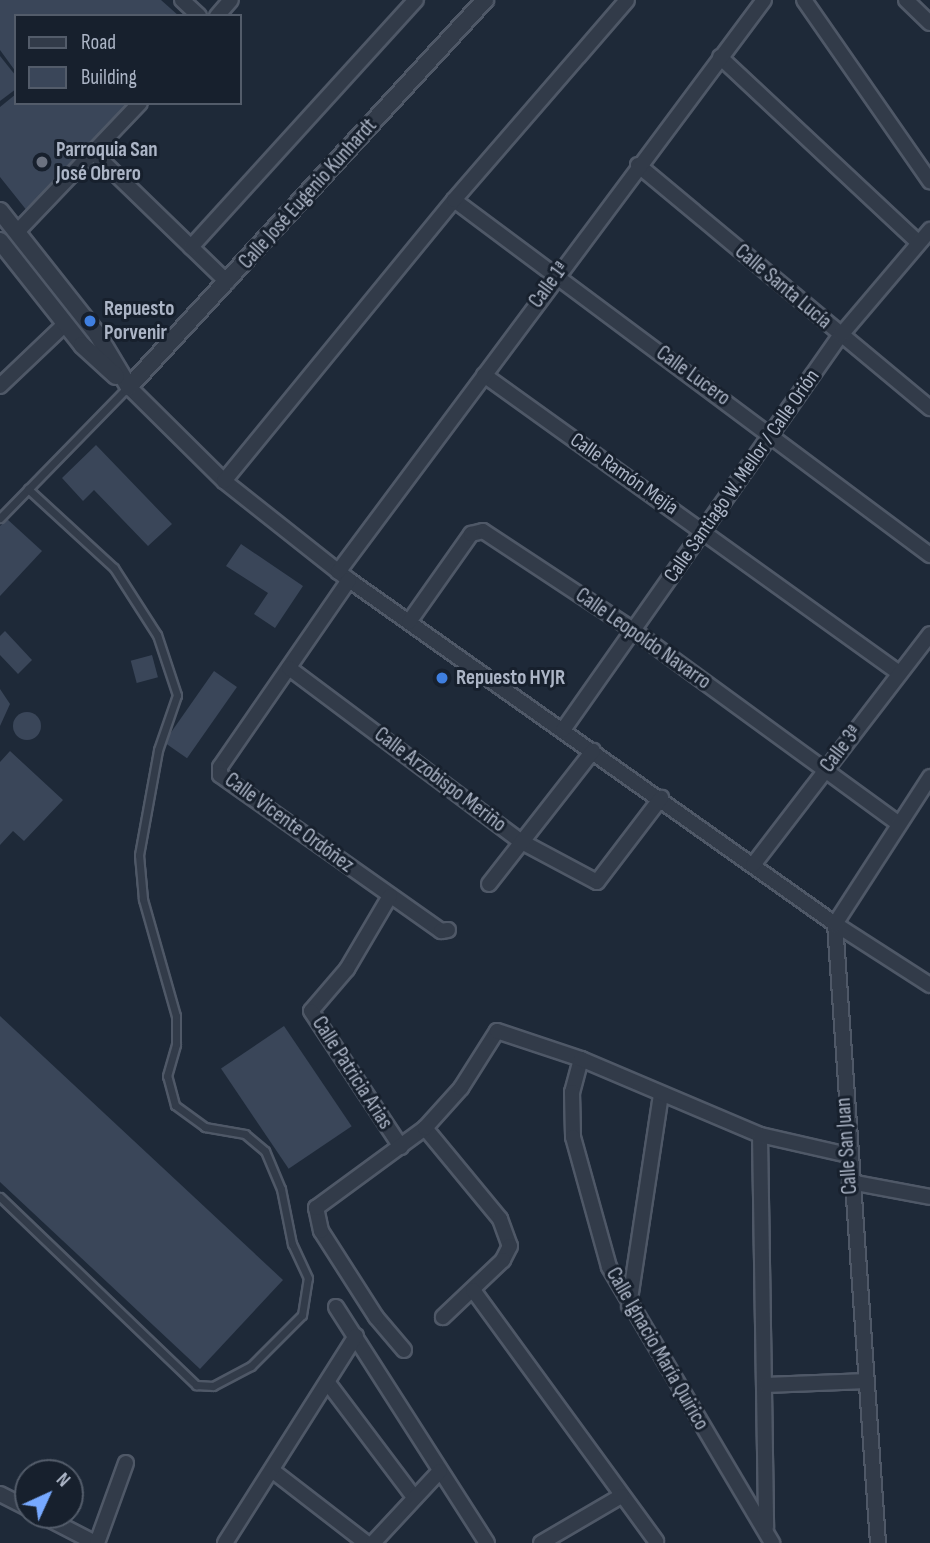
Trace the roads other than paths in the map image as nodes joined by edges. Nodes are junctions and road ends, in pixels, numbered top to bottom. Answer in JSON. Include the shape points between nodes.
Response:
{"nodes":[{"id":1,"x":182,"y":0,"type":"edge"},
{"id":2,"x":231,"y":0,"type":"edge"},
{"id":3,"x":416,"y":0,"type":"edge"},
{"id":4,"x":485,"y":0,"type":"edge"},
{"id":5,"x":627,"y":0,"type":"edge"},
{"id":6,"x":764,"y":0,"type":"edge"},
{"id":7,"x":804,"y":0,"type":"edge"},
{"id":8,"x":906,"y":0,"type":"edge"},
{"id":9,"x":197,"y":14,"type":"edge"},
{"id":10,"x":219,"y":14,"type":"edge"},
{"id":11,"x":930,"y":23,"type":"edge"},
{"id":12,"x":720,"y":57,"type":"junction"},
{"id":13,"x":138,"y":105,"type":"edge"},
{"id":14,"x":95,"y":154,"type":"junction"},
{"id":15,"x":638,"y":165,"type":"junction"},
{"id":16,"x":930,"y":181,"type":"edge"},
{"id":17,"x":454,"y":200,"type":"junction"},
{"id":18,"x":0,"y":211,"type":"edge"},
{"id":19,"x":930,"y":230,"type":"edge"},
{"id":20,"x":17,"y":232,"type":"junction"},
{"id":21,"x":0,"y":241,"type":"edge"},
{"id":22,"x":918,"y":242,"type":"junction"},
{"id":23,"x":191,"y":247,"type":"junction"},
{"id":24,"x":556,"y":276,"type":"junction"},
{"id":25,"x":227,"y":282,"type":"junction"},
{"id":26,"x":64,"y":325,"type":"junction"},
{"id":27,"x":841,"y":335,"type":"junction"},
{"id":28,"x":484,"y":375,"type":"junction"},
{"id":29,"x":0,"y":386,"type":"edge"},
{"id":30,"x":128,"y":387,"type":"junction"},
{"id":31,"x":930,"y":408,"type":"edge"},
{"id":32,"x":772,"y":435,"type":"junction"},
{"id":33,"x":224,"y":481,"type":"junction"},
{"id":34,"x":28,"y":489,"type":"junction"},
{"id":35,"x":0,"y":519,"type":"edge"},
{"id":36,"x":705,"y":532,"type":"junction"},
{"id":37,"x":930,"y":555,"type":"edge"},
{"id":38,"x":344,"y":576,"type":"junction"},
{"id":39,"x":410,"y":622,"type":"junction"},
{"id":40,"x":633,"y":630,"type":"junction"},
{"id":41,"x":930,"y":634,"type":"edge"},
{"id":42,"x":289,"y":668,"type":"junction"},
{"id":43,"x":899,"y":673,"type":"junction"},
{"id":44,"x":563,"y":730,"type":"junction"},
{"id":45,"x":593,"y":751,"type":"junction"},
{"id":46,"x":826,"y":769,"type":"junction"},
{"id":47,"x":930,"y":777,"type":"edge"},
{"id":48,"x":661,"y":798,"type":"junction"},
{"id":49,"x":898,"y":823,"type":"junction"},
{"id":50,"x":522,"y":842,"type":"junction"},
{"id":51,"x":753,"y":865,"type":"junction"},
{"id":52,"x":489,"y":884,"type":"dead end"},
{"id":53,"x":390,"y":896,"type":"junction"},
{"id":54,"x":835,"y":924,"type":"junction"},
{"id":55,"x":448,"y":930,"type":"dead end"},
{"id":56,"x":930,"y":985,"type":"edge"},
{"id":57,"x":581,"y":1059,"type":"junction"},
{"id":58,"x":661,"y":1094,"type":"junction"},
{"id":59,"x":425,"y":1128,"type":"junction"},
{"id":60,"x":760,"y":1135,"type":"junction"},
{"id":61,"x":401,"y":1147,"type":"junction"},
{"id":62,"x":848,"y":1155,"type":"junction"},
{"id":63,"x":850,"y":1182,"type":"junction"},
{"id":64,"x":0,"y":1197,"type":"edge"},
{"id":65,"x":930,"y":1197,"type":"edge"},
{"id":66,"x":473,"y":1290,"type":"junction"},
{"id":67,"x":629,"y":1306,"type":"junction"},
{"id":68,"x":337,"y":1307,"type":"dead end"},
{"id":69,"x":443,"y":1317,"type":"dead end"},
{"id":70,"x":356,"y":1336,"type":"junction"},
{"id":71,"x":404,"y":1350,"type":"dead end"},
{"id":72,"x":867,"y":1381,"type":"junction"},
{"id":73,"x":328,"y":1383,"type":"junction"},
{"id":74,"x":766,"y":1385,"type":"junction"},
{"id":75,"x":126,"y":1463,"type":"dead end"},
{"id":76,"x":272,"y":1471,"type":"junction"},
{"id":77,"x":440,"y":1471,"type":"junction"},
{"id":78,"x":413,"y":1496,"type":"junction"},
{"id":79,"x":621,"y":1496,"type":"junction"},
{"id":80,"x":766,"y":1527,"type":"junction"},
{"id":81,"x":68,"y":1529,"type":"edge"},
{"id":82,"x":656,"y":1541,"type":"dead end"},
{"id":83,"x":96,"y":1543,"type":"edge"},
{"id":84,"x":225,"y":1543,"type":"edge"},
{"id":85,"x":366,"y":1543,"type":"edge"},
{"id":86,"x":373,"y":1543,"type":"edge"},
{"id":87,"x":487,"y":1543,"type":"edge"},
{"id":88,"x":541,"y":1543,"type":"edge"},
{"id":89,"x":772,"y":1543,"type":"edge"},
{"id":90,"x":878,"y":1543,"type":"edge"}],
"edges":[{"from":1,"to":9,"type":"street"},
{"from":2,"to":10,"type":"street"},
{"from":3,"to":23,"type":"street"},
{"from":4,"to":25,"type":"street","name":"Calle José Eugenio Kunhardt"},
{"from":5,"to":17,"type":"street"},
{"from":6,"to":12,"type":"street","name":"Calle 1ª"},
{"from":7,"to":16,"type":"street"},
{"from":8,"to":11,"type":"street"},
{"from":12,"to":15,"type":"street","name":"Calle 1ª"},
{"from":12,"to":22,"type":"street"},
{"from":13,"to":14,"type":"street"},
{"from":14,"to":20,"type":"street"},
{"from":14,"to":23,"type":"street"},
{"from":15,"to":24,"type":"street","name":"Calle 1ª"},
{"from":15,"to":27,"type":"street","name":"Calle Santa Lucía"},
{"from":17,"to":24,"type":"street","name":"Calle Lucero"},
{"from":17,"to":33,"type":"street"},
{"from":18,"to":20,"type":"street"},
{"from":19,"to":22,"type":"street","name":"Calle Santiago W. Mellor / Calle Orión"},
{"from":20,"to":30,"type":"street","via":[[97,334]]},
{"from":21,"to":26,"type":"street"},
{"from":22,"to":27,"type":"street","name":"Calle Santiago W. Mellor / Calle Orión"},
{"from":23,"to":25,"type":"street"},
{"from":24,"to":28,"type":"street","name":"Calle 1ª"},
{"from":24,"to":32,"type":"street","name":"Calle Lucero"},
{"from":25,"to":30,"type":"street","name":"Calle José Eugenio Kunhardt"},
{"from":26,"to":29,"type":"street"},
{"from":26,"to":30,"type":"street"},
{"from":27,"to":31,"type":"street","name":"Calle Santa Lucía"},
{"from":27,"to":32,"type":"street","name":"Calle Santiago W. Mellor / Calle Orión"},
{"from":28,"to":36,"type":"street","name":"Calle Ramón Mejía"},
{"from":28,"to":38,"type":"street","name":"Calle 1ª"},
{"from":30,"to":33,"type":"street"},
{"from":30,"to":34,"type":"lane"},
{"from":32,"to":36,"type":"street","name":"Calle Santiago W. Mellor / Calle Orión"},
{"from":32,"to":37,"type":"street","name":"Calle Lucero"},
{"from":33,"to":38,"type":"street"},
{"from":34,"to":35,"type":"lane"},
{"from":34,"to":64,"type":"lane","via":[[114,568],[157,635],[177,695],[158,750],[139,855],[143,899],[176,1016],[176,1044],[167,1076],[176,1105],[205,1126],[245,1134],[265,1151],[281,1189],[292,1244],[308,1279],[302,1315],[251,1366],[214,1385],[196,1385]]},
{"from":36,"to":40,"type":"street","name":"Calle Santiago W. Mellor / Calle Orión"},
{"from":36,"to":43,"type":"street","name":"Calle Ramón Mejía"},
{"from":38,"to":39,"type":"street"},
{"from":38,"to":42,"type":"street","name":"Calle Vicente Ordóñez"},
{"from":39,"to":40,"type":"street","name":"Calle Leopoldo Navarro","via":[[471,534],[483,531]]},
{"from":39,"to":44,"type":"street"},
{"from":40,"to":44,"type":"street","name":"Calle Santiago W. Mellor / Calle Orión"},
{"from":40,"to":46,"type":"street","name":"Calle Leopoldo Navarro"},
{"from":41,"to":43,"type":"street","name":"Calle 3ª"},
{"from":42,"to":50,"type":"street","name":"Calle Arzobispo Meriño"},
{"from":42,"to":53,"type":"street","name":"Calle Vicente Ordóñez","via":[[219,767],[220,775]]},
{"from":43,"to":46,"type":"street","name":"Calle 3ª"},
{"from":44,"to":45,"type":"street"},
{"from":45,"to":48,"type":"street"},
{"from":45,"to":50,"type":"street"},
{"from":46,"to":49,"type":"street","name":"Calle Leopoldo Navarro"},
{"from":46,"to":51,"type":"street","name":"Calle 3ª"},
{"from":47,"to":49,"type":"street"},
{"from":48,"to":50,"type":"street","name":"Calle Arzobispo Meriño","via":[[597,882]]},
{"from":48,"to":51,"type":"street"},
{"from":49,"to":54,"type":"street"},
{"from":50,"to":52,"type":"street"},
{"from":51,"to":54,"type":"street"},
{"from":53,"to":55,"type":"street","name":"Calle Vicente Ordóñez","via":[[441,931]]},
{"from":53,"to":61,"type":"street","name":"Calle Patricia Arias","via":[[347,968],[311,1011]]},
{"from":54,"to":56,"type":"street"},
{"from":54,"to":62,"type":"street","name":"Calle San Juan"},
{"from":57,"to":58,"type":"street"},
{"from":57,"to":59,"type":"street","via":[[496,1031],[461,1088]]},
{"from":57,"to":67,"type":"street","name":"Calle Ignacio María Quirico","via":[[572,1092],[573,1137],[609,1267]]},
{"from":58,"to":60,"type":"street"},
{"from":58,"to":67,"type":"street"},
{"from":59,"to":61,"type":"street"},
{"from":59,"to":66,"type":"street","via":[[508,1232],[510,1246],[503,1260]]},
{"from":60,"to":62,"type":"street"},
{"from":60,"to":74,"type":"street"},
{"from":61,"to":71,"type":"street","via":[[326,1197],[315,1216],[376,1317]]},
{"from":62,"to":63,"type":"street","name":"Calle San Juan"},
{"from":63,"to":65,"type":"street"},
{"from":63,"to":72,"type":"street","name":"Calle San Juan"},
{"from":66,"to":69,"type":"street"},
{"from":66,"to":79,"type":"street"},
{"from":67,"to":80,"type":"street","name":"Calle Ignacio María Quirico","via":[[742,1495]]},
{"from":68,"to":70,"type":"street"},
{"from":70,"to":73,"type":"street"},
{"from":70,"to":77,"type":"street"},
{"from":72,"to":74,"type":"street"},
{"from":72,"to":90,"type":"street","name":"Calle San Juan"},
{"from":73,"to":76,"type":"street"},
{"from":73,"to":78,"type":"street"},
{"from":74,"to":80,"type":"street"},
{"from":75,"to":83,"type":"street"},
{"from":76,"to":84,"type":"street"},
{"from":76,"to":85,"type":"street"},
{"from":77,"to":78,"type":"street"},
{"from":77,"to":87,"type":"street"},
{"from":78,"to":86,"type":"street"},
{"from":79,"to":82,"type":"street"},
{"from":79,"to":88,"type":"street"},
{"from":80,"to":89,"type":"street","name":"Calle Ignacio María Quirico"},
{"from":81,"to":83,"type":"street"}]}
